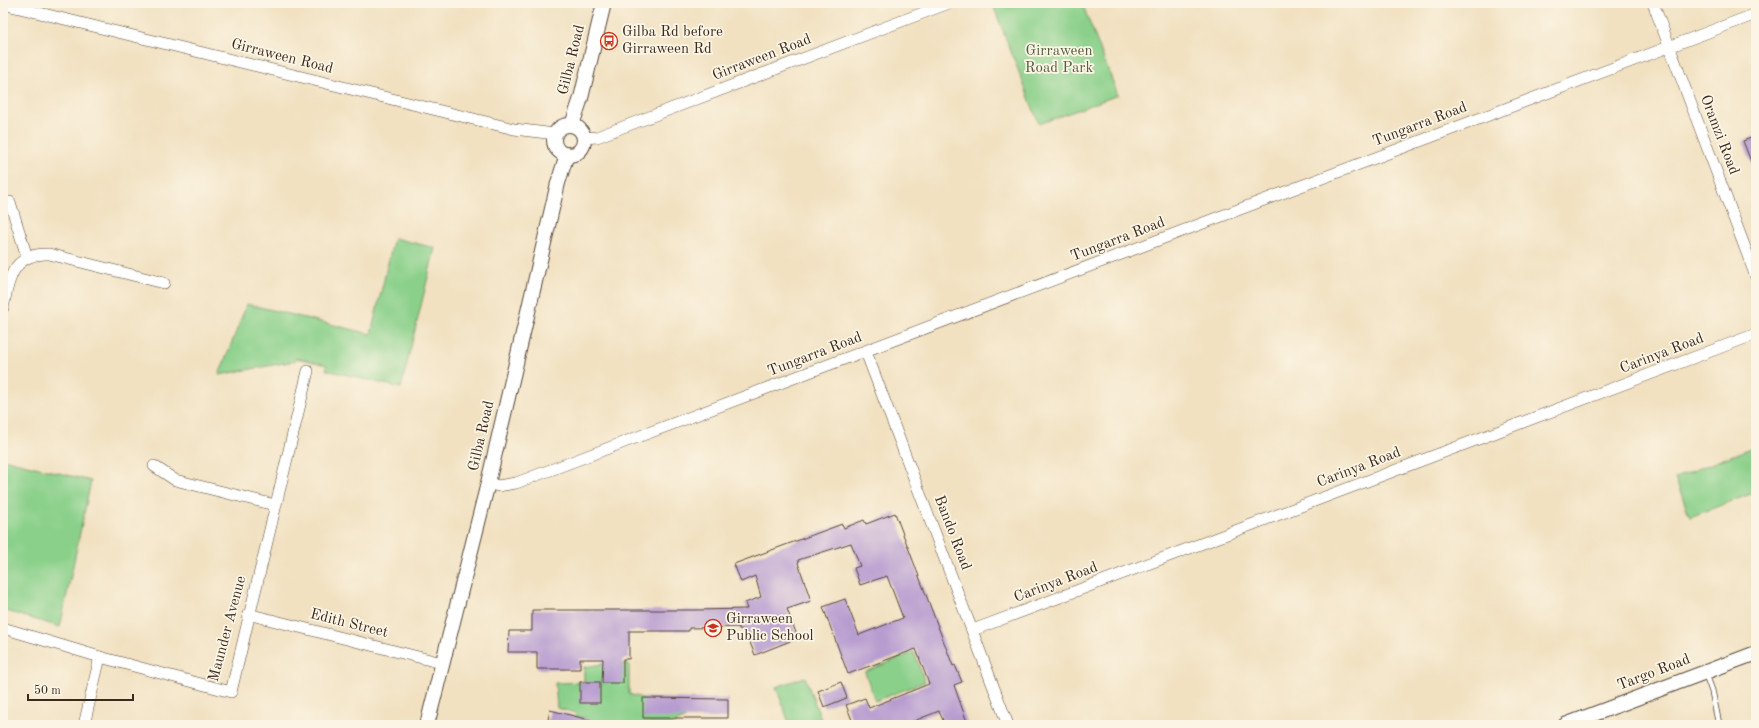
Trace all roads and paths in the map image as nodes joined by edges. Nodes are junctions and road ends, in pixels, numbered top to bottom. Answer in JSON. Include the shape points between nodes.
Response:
{"nodes":[{"id":1,"x":604,"y":3,"type":"edge"},
{"id":2,"x":949,"y":3,"type":"edge"},
{"id":3,"x":1653,"y":3,"type":"edge"},
{"id":4,"x":3,"y":4,"type":"edge"},
{"id":5,"x":1756,"y":14,"type":"edge"},
{"id":6,"x":1669,"y":46,"type":"junction"},
{"id":7,"x":572,"y":125,"type":"junction"},
{"id":8,"x":555,"y":134,"type":"junction"},
{"id":9,"x":584,"y":138,"type":"junction"},
{"id":10,"x":567,"y":154,"type":"junction"},
{"id":11,"x":10,"y":202,"type":"dead end"},
{"id":12,"x":27,"y":257,"type":"junction"},
{"id":13,"x":1756,"y":278,"type":"edge"},
{"id":14,"x":164,"y":283,"type":"dead end"},
{"id":15,"x":3,"y":308,"type":"edge"},
{"id":16,"x":1756,"y":334,"type":"edge"},
{"id":17,"x":866,"y":352,"type":"junction"},
{"id":18,"x":308,"y":371,"type":"dead end"},
{"id":19,"x":154,"y":466,"type":"dead end"},
{"id":20,"x":488,"y":483,"type":"junction"},
{"id":21,"x":275,"y":505,"type":"junction"},
{"id":22,"x":248,"y":614,"type":"junction"},
{"id":23,"x":3,"y":628,"type":"edge"},
{"id":24,"x":973,"y":630,"type":"junction"},
{"id":25,"x":1756,"y":653,"type":"edge"},
{"id":26,"x":100,"y":657,"type":"junction"},
{"id":27,"x":442,"y":663,"type":"junction"},
{"id":28,"x":1705,"y":672,"type":"junction"},
{"id":29,"x":84,"y":725,"type":"edge"},
{"id":30,"x":427,"y":725,"type":"edge"},
{"id":31,"x":1008,"y":725,"type":"edge"},
{"id":32,"x":1565,"y":725,"type":"edge"},
{"id":33,"x":1719,"y":725,"type":"edge"}],
"edges":[{"from":1,"to":7,"type":"street","name":"Gilba Road"},
{"from":2,"to":9,"type":"street","name":"Girraween Road","via":[[597,137]]},
{"from":3,"to":6,"type":"street","name":"Oramzi Road"},
{"from":4,"to":8,"type":"street","name":"Girraween Road","via":[[514,129]]},
{"from":5,"to":6,"type":"street","name":"Tungarra Road"},
{"from":6,"to":13,"type":"street","name":"Oramzi Road"},
{"from":6,"to":17,"type":"street","name":"Tungarra Road"},
{"from":7,"to":8,"type":"street","via":[[560,127]]},
{"from":7,"to":9,"type":"street","via":[[580,130]]},
{"from":8,"to":10,"type":"street","via":[[556,147]]},
{"from":9,"to":10,"type":"street","via":[[580,150]]},
{"from":10,"to":20,"type":"street","name":"Gilba Road"},
{"from":11,"to":12,"type":"street"},
{"from":12,"to":14,"type":"street","via":[[49,254]]},
{"from":12,"to":15,"type":"street","via":[[18,264],[9,279]]},
{"from":16,"to":24,"type":"street","name":"Carinya Road"},
{"from":17,"to":20,"type":"street","name":"Tungarra Road","via":[[516,483],[498,486]]},
{"from":17,"to":24,"type":"street","name":"Bando Road"},
{"from":18,"to":21,"type":"street","name":"Maunder Avenue"},
{"from":19,"to":21,"type":"street","via":[[175,480]]},
{"from":20,"to":27,"type":"street","name":"Gilba Road"},
{"from":21,"to":22,"type":"street","name":"Maunder Avenue"},
{"from":22,"to":26,"type":"street","name":"Maunder Avenue","via":[[231,692]]},
{"from":22,"to":27,"type":"street","name":"Edith Street"},
{"from":23,"to":26,"type":"street","name":"Maunder Avenue"},
{"from":24,"to":31,"type":"street","name":"Bando Road"},
{"from":25,"to":28,"type":"street","name":"Targo Road"},
{"from":26,"to":29,"type":"street"},
{"from":27,"to":30,"type":"street","name":"Gilba Road"},
{"from":28,"to":32,"type":"street","name":"Targo Road"},
{"from":28,"to":33,"type":"lane"}]}
